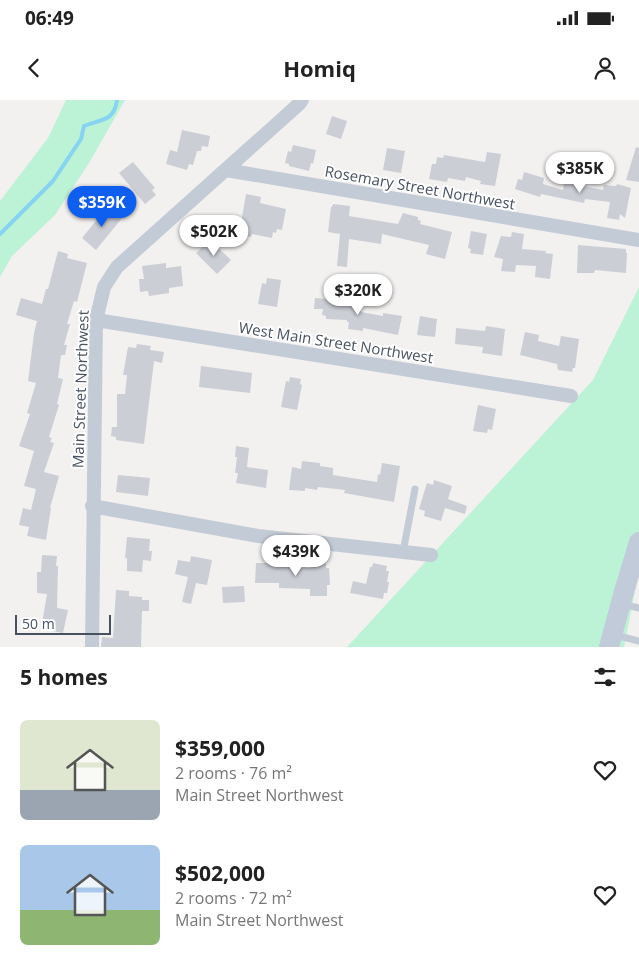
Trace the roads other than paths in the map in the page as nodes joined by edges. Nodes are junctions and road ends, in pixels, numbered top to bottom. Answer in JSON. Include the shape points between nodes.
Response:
{"nodes":[{"id":1,"x":302,"y":100,"type":"edge"},
{"id":2,"x":226,"y":170,"type":"junction"},
{"id":3,"x":639,"y":240,"type":"edge"},
{"id":4,"x":96,"y":320,"type":"junction"},
{"id":5,"x":571,"y":396,"type":"dead end"},
{"id":6,"x":415,"y":489,"type":"dead end"},
{"id":7,"x":92,"y":506,"type":"junction"},
{"id":8,"x":639,"y":542,"type":"edge"},
{"id":9,"x":403,"y":552,"type":"junction"},
{"id":10,"x":432,"y":555,"type":"dead end"},
{"id":11,"x":630,"y":606,"type":"edge"},
{"id":12,"x":611,"y":641,"type":"edge"},
{"id":13,"x":639,"y":641,"type":"edge"},
{"id":14,"x":92,"y":647,"type":"edge"}],
"edges":[{"from":1,"to":2,"type":"street","name":"Main Street Northwest"},
{"from":2,"to":3,"type":"street","name":"Rosemary Street Northwest"},
{"from":2,"to":4,"type":"street","name":"Main Street Northwest","via":[[117,268],[104,286]]},
{"from":4,"to":5,"type":"street","name":"West Main Street Northwest"},
{"from":4,"to":7,"type":"street","name":"Main Street Northwest"},
{"from":6,"to":9,"type":"lane"},
{"from":7,"to":9,"type":"street","via":[[258,536]]},
{"from":7,"to":14,"type":"street","name":"Main Street Northwest"},
{"from":8,"to":11,"type":"main road"},
{"from":9,"to":10,"type":"street"},
{"from":11,"to":12,"type":"main road"},
{"from":12,"to":13,"type":"lane"}]}
